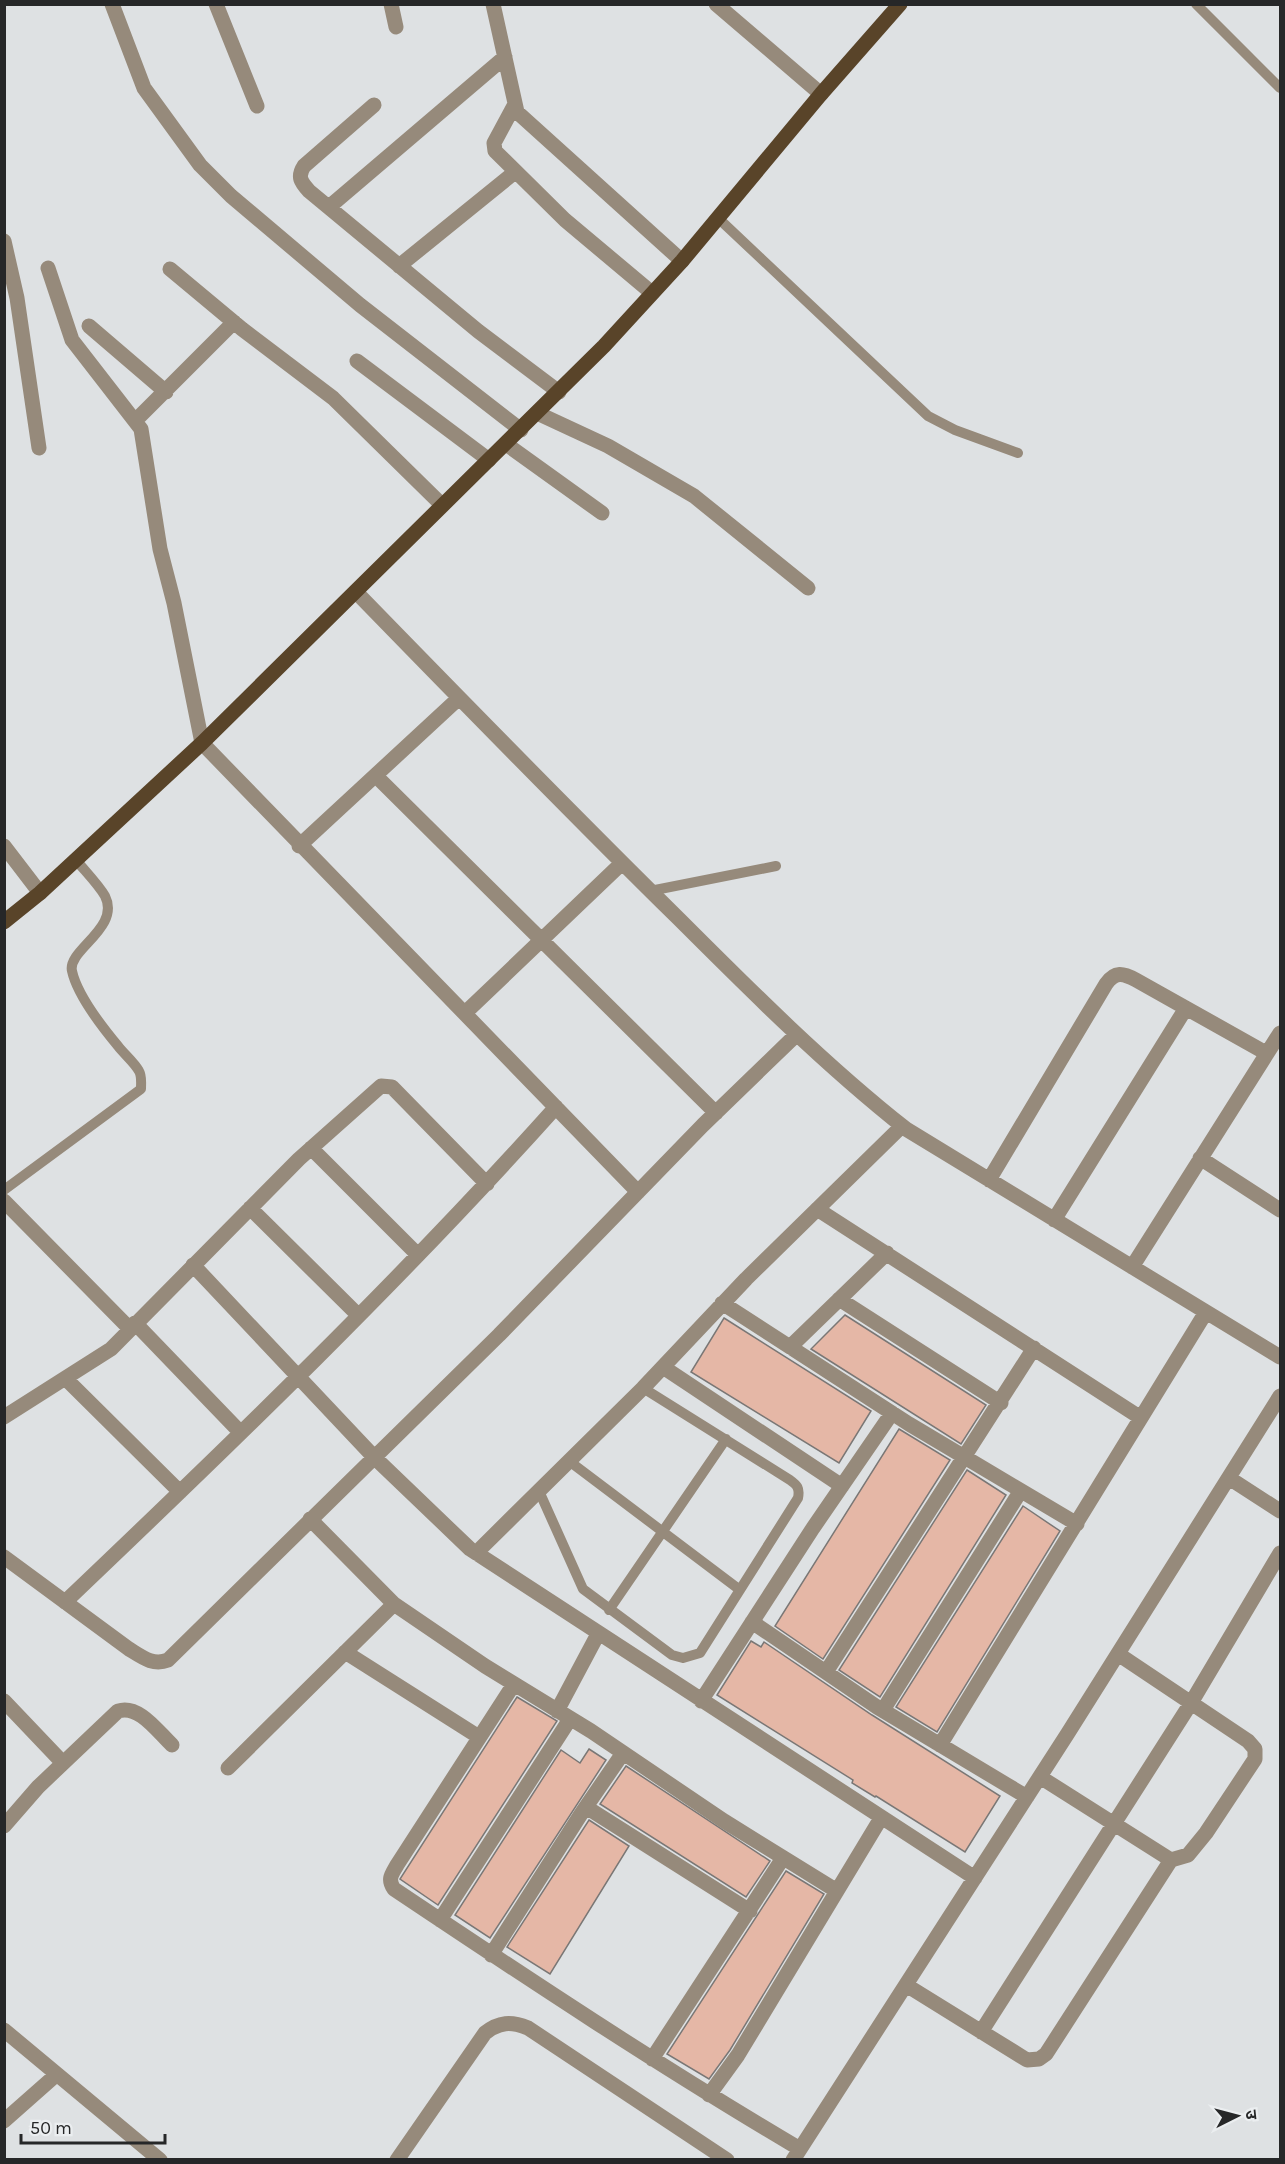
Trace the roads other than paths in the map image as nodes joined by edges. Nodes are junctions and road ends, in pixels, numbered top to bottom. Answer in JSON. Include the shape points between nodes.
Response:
{"nodes":[{"id":1,"x":112,"y":4,"type":"edge"},
{"id":2,"x":216,"y":4,"type":"edge"},
{"id":3,"x":391,"y":4,"type":"edge"},
{"id":4,"x":493,"y":4,"type":"edge"},
{"id":5,"x":716,"y":4,"type":"edge"},
{"id":6,"x":900,"y":4,"type":"edge"},
{"id":7,"x":1196,"y":4,"type":"edge"},
{"id":8,"x":396,"y":27,"type":"dead end"},
{"id":9,"x":505,"y":57,"type":"junction"},
{"id":10,"x":1281,"y":88,"type":"edge"},
{"id":11,"x":821,"y":94,"type":"junction"},
{"id":12,"x":514,"y":104,"type":"junction"},
{"id":13,"x":374,"y":105,"type":"dead end"},
{"id":14,"x":257,"y":106,"type":"dead end"},
{"id":15,"x":515,"y":172,"type":"junction"},
{"id":16,"x":329,"y":207,"type":"junction"},
{"id":17,"x":718,"y":218,"type":"junction"},
{"id":18,"x":4,"y":241,"type":"edge"},
{"id":19,"x":682,"y":261,"type":"junction"},
{"id":20,"x":399,"y":266,"type":"junction"},
{"id":21,"x":48,"y":268,"type":"dead end"},
{"id":22,"x":170,"y":268,"type":"dead end"},
{"id":23,"x":652,"y":293,"type":"junction"},
{"id":24,"x":234,"y":322,"type":"junction"},
{"id":25,"x":89,"y":326,"type":"dead end"},
{"id":26,"x":357,"y":361,"type":"dead end"},
{"id":27,"x":166,"y":392,"type":"junction"},
{"id":28,"x":559,"y":392,"type":"junction"},
{"id":29,"x":537,"y":413,"type":"junction"},
{"id":30,"x":136,"y":420,"type":"junction"},
{"id":31,"x":521,"y":430,"type":"junction"},
{"id":32,"x":506,"y":444,"type":"junction"},
{"id":33,"x":39,"y":448,"type":"dead end"},
{"id":34,"x":1018,"y":453,"type":"dead end"},
{"id":35,"x":489,"y":460,"type":"junction"},
{"id":36,"x":442,"y":506,"type":"junction"},
{"id":37,"x":602,"y":513,"type":"dead end"},
{"id":38,"x":808,"y":588,"type":"dead end"},
{"id":39,"x":357,"y":592,"type":"junction"},
{"id":40,"x":459,"y":698,"type":"junction"},
{"id":41,"x":202,"y":743,"type":"junction"},
{"id":42,"x":376,"y":776,"type":"junction"},
{"id":43,"x":4,"y":846,"type":"edge"},
{"id":44,"x":299,"y":846,"type":"junction"},
{"id":45,"x":76,"y":860,"type":"junction"},
{"id":46,"x":622,"y":863,"type":"junction"},
{"id":47,"x":777,"y":866,"type":"dead end"},
{"id":48,"x":650,"y":891,"type":"junction"},
{"id":49,"x":40,"y":893,"type":"junction"},
{"id":50,"x":4,"y":922,"type":"edge"},
{"id":51,"x":542,"y":940,"type":"junction"},
{"id":52,"x":1186,"y":1008,"type":"junction"},
{"id":53,"x":465,"y":1013,"type":"junction"},
{"id":54,"x":1281,"y":1033,"type":"edge"},
{"id":55,"x":796,"y":1035,"type":"junction"},
{"id":56,"x":1266,"y":1053,"type":"junction"},
{"id":57,"x":556,"y":1107,"type":"junction"},
{"id":58,"x":716,"y":1113,"type":"junction"},
{"id":59,"x":902,"y":1125,"type":"junction"},
{"id":60,"x":311,"y":1148,"type":"junction"},
{"id":61,"x":1200,"y":1158,"type":"junction"},
{"id":62,"x":989,"y":1180,"type":"junction"},
{"id":63,"x":487,"y":1184,"type":"junction"},
{"id":64,"x":4,"y":1190,"type":"edge"},
{"id":65,"x":638,"y":1192,"type":"junction"},
{"id":66,"x":4,"y":1201,"type":"edge"},
{"id":67,"x":250,"y":1208,"type":"junction"},
{"id":68,"x":817,"y":1209,"type":"junction"},
{"id":69,"x":1280,"y":1210,"type":"edge"},
{"id":70,"x":1054,"y":1220,"type":"junction"},
{"id":71,"x":887,"y":1253,"type":"junction"},
{"id":72,"x":418,"y":1256,"type":"junction"},
{"id":73,"x":193,"y":1265,"type":"junction"},
{"id":74,"x":1132,"y":1267,"type":"junction"},
{"id":75,"x":839,"y":1299,"type":"junction"},
{"id":76,"x":723,"y":1303,"type":"junction"},
{"id":77,"x":1206,"y":1312,"type":"junction"},
{"id":78,"x":358,"y":1315,"type":"junction"},
{"id":79,"x":132,"y":1326,"type":"junction"},
{"id":80,"x":790,"y":1347,"type":"junction"},
{"id":81,"x":1034,"y":1348,"type":"junction"},
{"id":82,"x":1281,"y":1357,"type":"edge"},
{"id":83,"x":663,"y":1367,"type":"junction"},
{"id":84,"x":297,"y":1376,"type":"junction"},
{"id":85,"x":67,"y":1380,"type":"junction"},
{"id":86,"x":643,"y":1388,"type":"junction"},
{"id":87,"x":1281,"y":1396,"type":"edge"},
{"id":88,"x":1001,"y":1404,"type":"junction"},
{"id":89,"x":892,"y":1413,"type":"junction"},
{"id":90,"x":4,"y":1417,"type":"edge"},
{"id":91,"x":1141,"y":1418,"type":"junction"},
{"id":92,"x":240,"y":1432,"type":"junction"},
{"id":93,"x":726,"y":1440,"type":"junction"},
{"id":94,"x":374,"y":1457,"type":"junction"},
{"id":95,"x":965,"y":1458,"type":"junction"},
{"id":96,"x":569,"y":1461,"type":"junction"},
{"id":97,"x":1229,"y":1478,"type":"junction"},
{"id":98,"x":842,"y":1486,"type":"junction"},
{"id":99,"x":539,"y":1491,"type":"junction"},
{"id":100,"x":180,"y":1492,"type":"junction"},
{"id":101,"x":1020,"y":1492,"type":"junction"},
{"id":102,"x":1281,"y":1511,"type":"edge"},
{"id":103,"x":310,"y":1519,"type":"junction"},
{"id":104,"x":1077,"y":1524,"type":"junction"},
{"id":105,"x":662,"y":1531,"type":"junction"},
{"id":106,"x":476,"y":1553,"type":"junction"},
{"id":107,"x":1281,"y":1553,"type":"edge"},
{"id":108,"x":4,"y":1557,"type":"edge"},
{"id":109,"x":740,"y":1590,"type":"junction"},
{"id":110,"x":65,"y":1602,"type":"junction"},
{"id":111,"x":394,"y":1604,"type":"junction"},
{"id":112,"x":609,"y":1610,"type":"junction"},
{"id":113,"x":752,"y":1622,"type":"junction"},
{"id":114,"x":598,"y":1634,"type":"junction"},
{"id":115,"x":345,"y":1652,"type":"junction"},
{"id":116,"x":1118,"y":1654,"type":"junction"},
{"id":117,"x":826,"y":1672,"type":"junction"},
{"id":118,"x":514,"y":1684,"type":"junction"},
{"id":119,"x":4,"y":1701,"type":"edge"},
{"id":120,"x":701,"y":1701,"type":"junction"},
{"id":121,"x":1191,"y":1703,"type":"junction"},
{"id":122,"x":883,"y":1710,"type":"junction"},
{"id":123,"x":563,"y":1715,"type":"junction"},
{"id":124,"x":479,"y":1737,"type":"junction"},
{"id":125,"x":172,"y":1745,"type":"dead end"},
{"id":126,"x":940,"y":1745,"type":"junction"},
{"id":127,"x":623,"y":1753,"type":"junction"},
{"id":128,"x":63,"y":1763,"type":"junction"},
{"id":129,"x":228,"y":1768,"type":"dead end"},
{"id":130,"x":1040,"y":1777,"type":"junction"},
{"id":131,"x":1027,"y":1797,"type":"junction"},
{"id":132,"x":586,"y":1807,"type":"junction"},
{"id":133,"x":881,"y":1818,"type":"junction"},
{"id":134,"x":1114,"y":1823,"type":"junction"},
{"id":135,"x":4,"y":1826,"type":"edge"},
{"id":136,"x":783,"y":1858,"type":"junction"},
{"id":137,"x":1171,"y":1860,"type":"junction"},
{"id":138,"x":975,"y":1878,"type":"junction"},
{"id":139,"x":837,"y":1891,"type":"junction"},
{"id":140,"x":750,"y":1911,"type":"junction"},
{"id":141,"x":440,"y":1920,"type":"junction"},
{"id":142,"x":492,"y":1955,"type":"junction"},
{"id":143,"x":906,"y":1985,"type":"junction"},
{"id":144,"x":4,"y":2030,"type":"edge"},
{"id":145,"x":981,"y":2032,"type":"junction"},
{"id":146,"x":652,"y":2059,"type":"junction"},
{"id":147,"x":56,"y":2074,"type":"junction"},
{"id":148,"x":709,"y":2095,"type":"junction"},
{"id":149,"x":4,"y":2121,"type":"edge"},
{"id":150,"x":797,"y":2154,"type":"edge"},
{"id":151,"x":160,"y":2160,"type":"edge"},
{"id":152,"x":397,"y":2160,"type":"edge"},
{"id":153,"x":728,"y":2160,"type":"edge"}],
"edges":[{"from":1,"to":31,"type":"street","via":[[144,88],[200,165],[360,305]]},
{"from":2,"to":14,"type":"street"},
{"from":3,"to":8,"type":"street"},
{"from":4,"to":9,"type":"street"},
{"from":5,"to":11,"type":"street"},
{"from":6,"to":11,"type":"main road"},
{"from":7,"to":10,"type":"lane"},
{"from":9,"to":12,"type":"street"},
{"from":9,"to":16,"type":"street"},
{"from":11,"to":17,"type":"main road"},
{"from":12,"to":15,"type":"street","via":[[494,144],[495,151]]},
{"from":12,"to":19,"type":"street","via":[[521,118]]},
{"from":13,"to":16,"type":"street","via":[[300,173],[300,181]]},
{"from":15,"to":20,"type":"street"},
{"from":15,"to":23,"type":"street"},
{"from":16,"to":20,"type":"street"},
{"from":17,"to":19,"type":"main road"},
{"from":17,"to":34,"type":"lane","via":[[928,416]]},
{"from":18,"to":33,"type":"street","via":[[17,298]]},
{"from":19,"to":23,"type":"main road"},
{"from":20,"to":28,"type":"street"},
{"from":21,"to":30,"type":"street","via":[[72,340]]},
{"from":22,"to":24,"type":"street"},
{"from":23,"to":28,"type":"main road"},
{"from":24,"to":27,"type":"street"},
{"from":24,"to":36,"type":"street","via":[[333,398]]},
{"from":25,"to":27,"type":"street"},
{"from":26,"to":35,"type":"street"},
{"from":27,"to":30,"type":"street"},
{"from":28,"to":29,"type":"main road"},
{"from":29,"to":31,"type":"main road"},
{"from":29,"to":38,"type":"street","via":[[608,446],[686,491]]},
{"from":30,"to":41,"type":"street","via":[[148,462],[160,549]]},
{"from":31,"to":32,"type":"main road"},
{"from":32,"to":35,"type":"main road"},
{"from":32,"to":37,"type":"street"},
{"from":35,"to":36,"type":"main road"},
{"from":36,"to":39,"type":"main road"},
{"from":39,"to":40,"type":"street"},
{"from":39,"to":41,"type":"main road"},
{"from":40,"to":42,"type":"street"},
{"from":40,"to":46,"type":"street"},
{"from":41,"to":44,"type":"street"},
{"from":41,"to":45,"type":"main road"},
{"from":42,"to":44,"type":"street"},
{"from":42,"to":51,"type":"street"},
{"from":43,"to":49,"type":"street"},
{"from":44,"to":53,"type":"street"},
{"from":45,"to":49,"type":"main road"},
{"from":45,"to":64,"type":"lane","via":[[106,897],[107,905],[96,937],[74,957],[71,969],[75,983],[108,1034],[139,1071],[141,1089]]},
{"from":46,"to":48,"type":"street"},
{"from":46,"to":51,"type":"street"},
{"from":47,"to":48,"type":"lane"},
{"from":48,"to":55,"type":"street"},
{"from":49,"to":50,"type":"main road"},
{"from":51,"to":53,"type":"street"},
{"from":51,"to":58,"type":"street"},
{"from":52,"to":56,"type":"street"},
{"from":52,"to":62,"type":"street","via":[[1123,974],[1110,978]]},
{"from":52,"to":70,"type":"street"},
{"from":53,"to":57,"type":"street"},
{"from":54,"to":56,"type":"street"},
{"from":55,"to":58,"type":"street"},
{"from":55,"to":59,"type":"street"},
{"from":56,"to":61,"type":"street"},
{"from":57,"to":63,"type":"street"},
{"from":57,"to":65,"type":"street"},
{"from":58,"to":65,"type":"street"},
{"from":59,"to":62,"type":"street"},
{"from":59,"to":68,"type":"street"},
{"from":60,"to":63,"type":"street","via":[[375,1089],[386,1085]]},
{"from":60,"to":67,"type":"street"},
{"from":60,"to":72,"type":"street"},
{"from":61,"to":69,"type":"street"},
{"from":61,"to":74,"type":"street"},
{"from":62,"to":70,"type":"street"},
{"from":63,"to":72,"type":"street"},
{"from":65,"to":94,"type":"street"},
{"from":66,"to":79,"type":"street"},
{"from":67,"to":73,"type":"street"},
{"from":67,"to":78,"type":"street"},
{"from":68,"to":71,"type":"street"},
{"from":68,"to":76,"type":"street"},
{"from":70,"to":74,"type":"street"},
{"from":71,"to":75,"type":"street"},
{"from":71,"to":81,"type":"street"},
{"from":72,"to":78,"type":"street"},
{"from":73,"to":79,"type":"street"},
{"from":73,"to":84,"type":"street"},
{"from":74,"to":77,"type":"street"},
{"from":75,"to":80,"type":"street"},
{"from":75,"to":88,"type":"street"},
{"from":76,"to":80,"type":"street"},
{"from":76,"to":83,"type":"street"},
{"from":77,"to":82,"type":"street"},
{"from":77,"to":91,"type":"street"},
{"from":78,"to":84,"type":"street"},
{"from":79,"to":85,"type":"street","via":[[111,1349]]},
{"from":79,"to":92,"type":"street"},
{"from":80,"to":89,"type":"street"},
{"from":81,"to":88,"type":"street"},
{"from":81,"to":91,"type":"street"},
{"from":83,"to":86,"type":"street"},
{"from":83,"to":98,"type":"street"},
{"from":84,"to":92,"type":"street"},
{"from":84,"to":94,"type":"street"},
{"from":85,"to":90,"type":"street"},
{"from":85,"to":100,"type":"street"},
{"from":86,"to":93,"type":"lane"},
{"from":86,"to":96,"type":"street"},
{"from":87,"to":97,"type":"street"},
{"from":88,"to":95,"type":"street"},
{"from":89,"to":95,"type":"street"},
{"from":89,"to":98,"type":"street"},
{"from":91,"to":104,"type":"street"},
{"from":92,"to":100,"type":"street"},
{"from":93,"to":105,"type":"lane"},
{"from":93,"to":109,"type":"lane","via":[[790,1479],[799,1491]]},
{"from":94,"to":103,"type":"street"},
{"from":94,"to":106,"type":"street"},
{"from":95,"to":101,"type":"street"},
{"from":95,"to":117,"type":"street"},
{"from":96,"to":99,"type":"street"},
{"from":96,"to":105,"type":"lane"},
{"from":97,"to":102,"type":"street"},
{"from":97,"to":116,"type":"street"},
{"from":98,"to":113,"type":"street"},
{"from":99,"to":106,"type":"street"},
{"from":99,"to":112,"type":"lane","via":[[578,1581]]},
{"from":100,"to":110,"type":"street"},
{"from":101,"to":104,"type":"street"},
{"from":101,"to":122,"type":"street"},
{"from":103,"to":110,"type":"street","via":[[168,1660],[149,1661]]},
{"from":103,"to":111,"type":"street"},
{"from":104,"to":126,"type":"street"},
{"from":105,"to":109,"type":"lane"},
{"from":105,"to":112,"type":"lane"},
{"from":106,"to":114,"type":"street"},
{"from":107,"to":121,"type":"street"},
{"from":108,"to":110,"type":"street"},
{"from":109,"to":112,"type":"lane","via":[[700,1653],[691,1657],[672,1654]]},
{"from":111,"to":115,"type":"street"},
{"from":111,"to":118,"type":"street"},
{"from":113,"to":117,"type":"street"},
{"from":113,"to":120,"type":"street"},
{"from":114,"to":120,"type":"street"},
{"from":114,"to":123,"type":"street"},
{"from":115,"to":124,"type":"street"},
{"from":115,"to":129,"type":"street"},
{"from":116,"to":121,"type":"street"},
{"from":116,"to":130,"type":"street"},
{"from":117,"to":122,"type":"street"},
{"from":118,"to":123,"type":"street"},
{"from":118,"to":124,"type":"street"},
{"from":119,"to":128,"type":"street"},
{"from":120,"to":133,"type":"street"},
{"from":121,"to":134,"type":"street"},
{"from":121,"to":137,"type":"street","via":[[1248,1741],[1255,1749],[1255,1759],[1188,1855]]},
{"from":122,"to":126,"type":"street"},
{"from":123,"to":127,"type":"street"},
{"from":123,"to":141,"type":"street"},
{"from":124,"to":141,"type":"street","via":[[390,1877],[394,1889]]},
{"from":125,"to":128,"type":"street","via":[[135,1710],[126,1708],[118,1711]]},
{"from":126,"to":131,"type":"street"},
{"from":127,"to":132,"type":"street"},
{"from":127,"to":136,"type":"street"},
{"from":128,"to":135,"type":"street"},
{"from":130,"to":131,"type":"street"},
{"from":130,"to":134,"type":"street"},
{"from":131,"to":138,"type":"street"},
{"from":132,"to":140,"type":"street"},
{"from":132,"to":142,"type":"street"},
{"from":133,"to":138,"type":"street"},
{"from":133,"to":139,"type":"street"},
{"from":134,"to":137,"type":"street"},
{"from":134,"to":145,"type":"street"},
{"from":136,"to":139,"type":"street"},
{"from":136,"to":140,"type":"street"},
{"from":137,"to":145,"type":"street","via":[[1046,2054],[1027,2060]]},
{"from":138,"to":143,"type":"street"},
{"from":139,"to":148,"type":"street","via":[[738,2055]]},
{"from":140,"to":146,"type":"street"},
{"from":141,"to":142,"type":"street"},
{"from":142,"to":146,"type":"street"},
{"from":143,"to":145,"type":"street"},
{"from":143,"to":150,"type":"street"},
{"from":144,"to":147,"type":"street"},
{"from":146,"to":148,"type":"street"},
{"from":147,"to":149,"type":"street"},
{"from":147,"to":151,"type":"street"},
{"from":148,"to":150,"type":"street"},
{"from":152,"to":153,"type":"street","via":[[485,2033],[494,2026],[515,2023]]}]}
